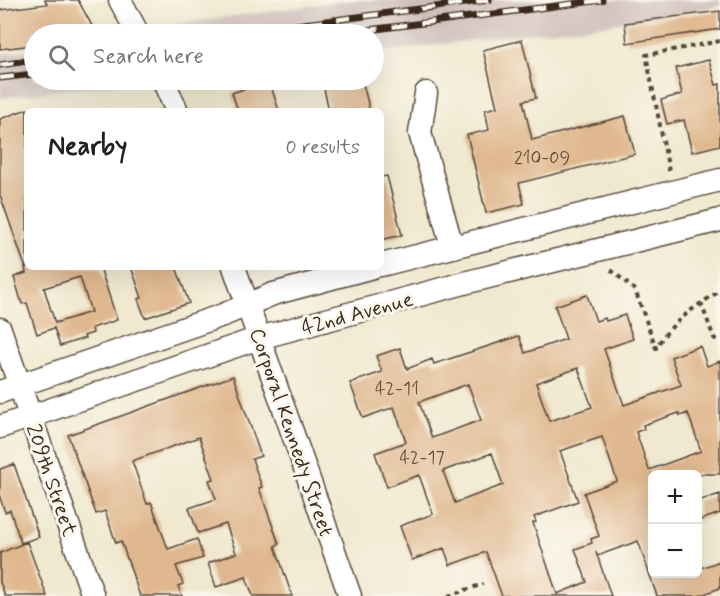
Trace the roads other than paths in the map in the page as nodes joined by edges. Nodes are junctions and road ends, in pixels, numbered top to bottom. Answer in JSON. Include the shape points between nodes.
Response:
{"nodes":[{"id":1,"x":120,"y":0,"type":"edge"},
{"id":2,"x":132,"y":24,"type":"edge"},
{"id":3,"x":167,"y":90,"type":"edge"},
{"id":4,"x":426,"y":93,"type":"dead end"},
{"id":5,"x":176,"y":108,"type":"edge"},
{"id":6,"x":720,"y":180,"type":"edge"},
{"id":7,"x":720,"y":220,"type":"edge"},
{"id":8,"x":452,"y":246,"type":"junction"},
{"id":9,"x":384,"y":264,"type":"edge"},
{"id":10,"x":235,"y":270,"type":"edge"},
{"id":11,"x":362,"y":270,"type":"edge"},
{"id":12,"x":247,"y":304,"type":"junction"},
{"id":13,"x":0,"y":329,"type":"edge"},
{"id":14,"x":259,"y":338,"type":"junction"},
{"id":15,"x":10,"y":389,"type":"edge"},
{"id":16,"x":30,"y":417,"type":"junction"},
{"id":17,"x":0,"y":427,"type":"edge"},
{"id":18,"x":93,"y":596,"type":"edge"},
{"id":19,"x":350,"y":596,"type":"edge"}],
"edges":[{"from":1,"to":2,"type":"street"},
{"from":3,"to":5,"type":"street"},
{"from":4,"to":8,"type":"street","via":[[420,133]]},
{"from":6,"to":8,"type":"street","name":"42nd Avenue"},
{"from":7,"to":14,"type":"street","name":"42nd Avenue"},
{"from":8,"to":9,"type":"street","name":"42nd Avenue"},
{"from":10,"to":12,"type":"street","name":"Corporal Kennedy Street"},
{"from":11,"to":12,"type":"street","name":"42nd Avenue"},
{"from":12,"to":14,"type":"street","name":"Corporal Kennedy Street"},
{"from":12,"to":15,"type":"street","name":"42nd Avenue"},
{"from":13,"to":15,"type":"street","name":"209th Street"},
{"from":14,"to":16,"type":"street","name":"42nd Avenue"},
{"from":14,"to":19,"type":"street","name":"Corporal Kennedy Street"},
{"from":15,"to":16,"type":"street","name":"209th Street"},
{"from":16,"to":17,"type":"street","name":"42nd Avenue"},
{"from":16,"to":18,"type":"street","name":"209th Street"}]}
